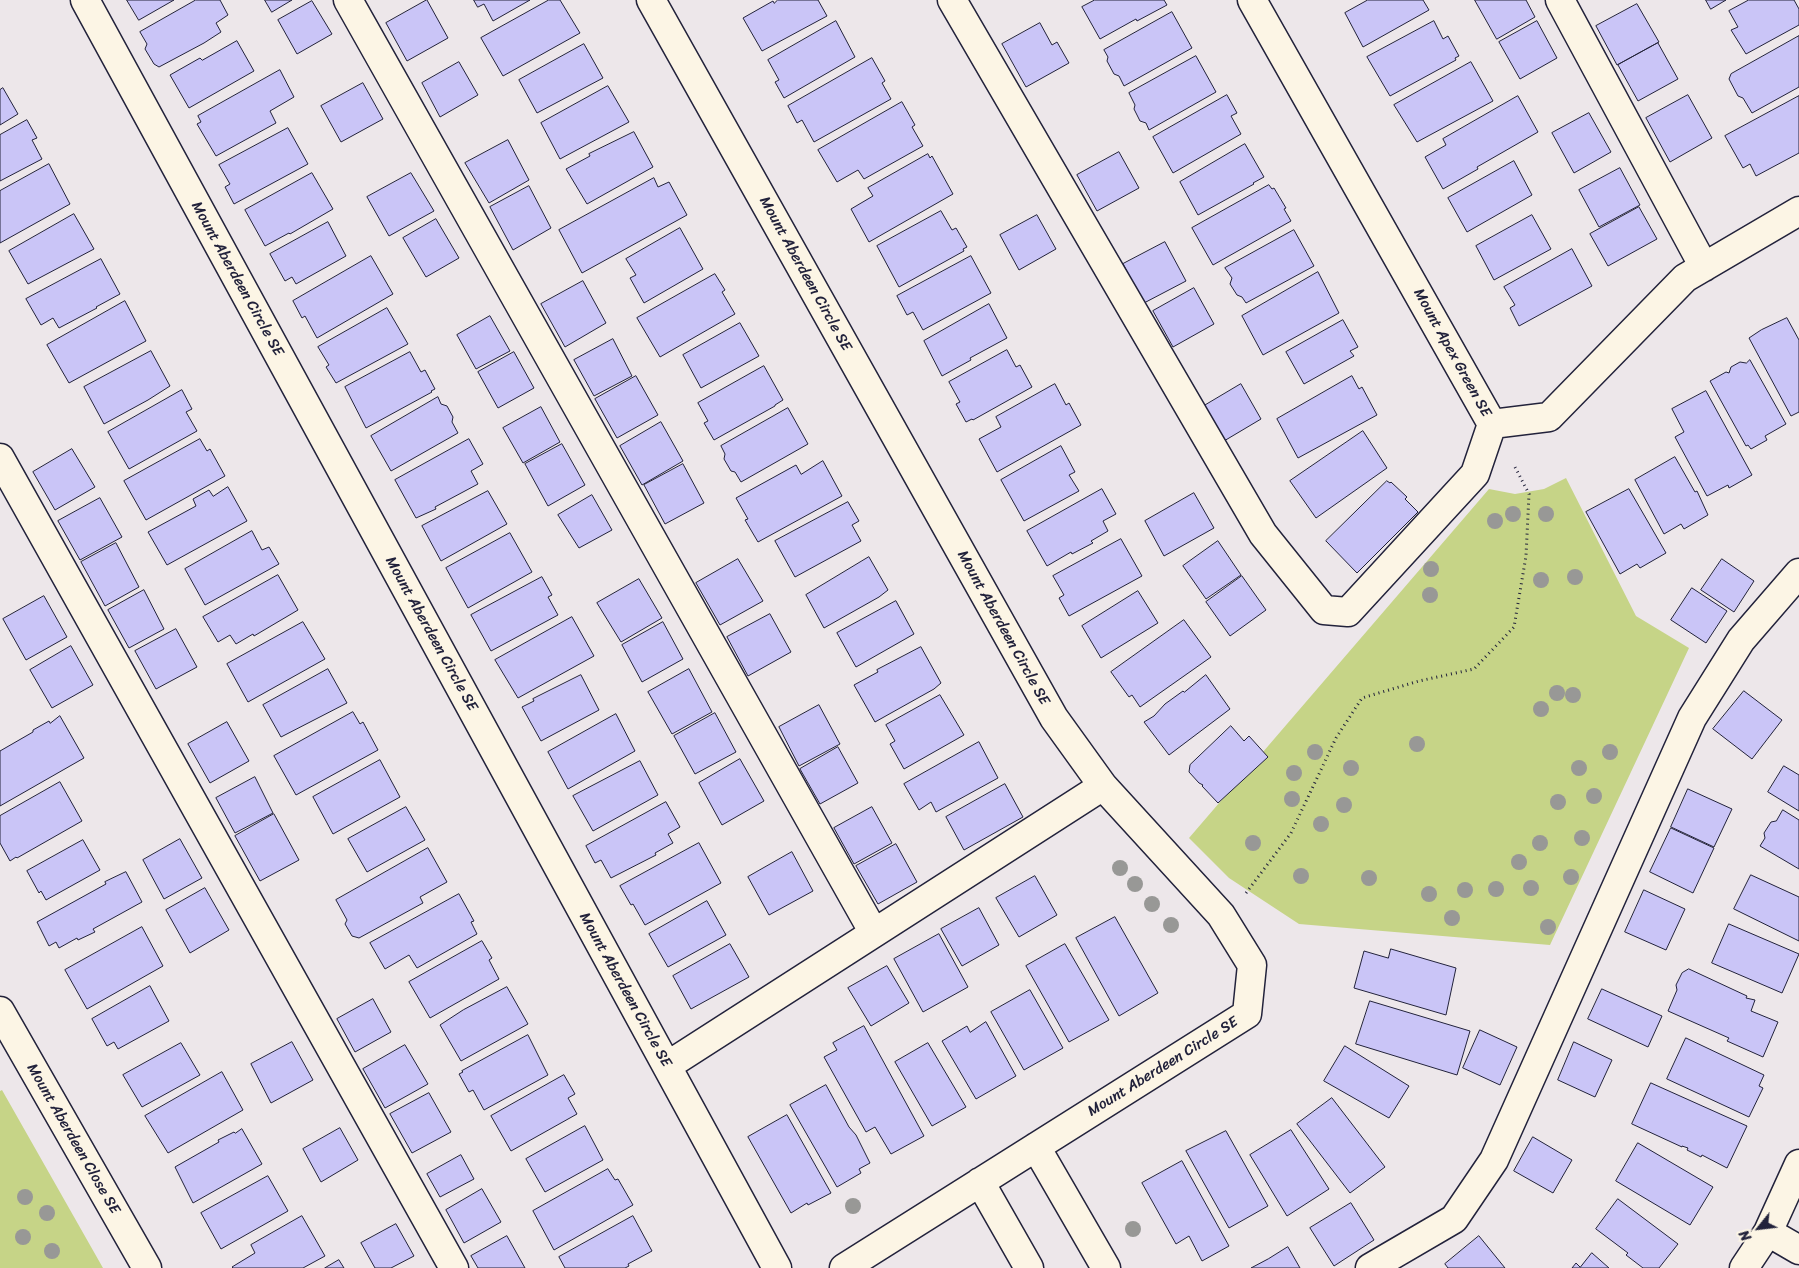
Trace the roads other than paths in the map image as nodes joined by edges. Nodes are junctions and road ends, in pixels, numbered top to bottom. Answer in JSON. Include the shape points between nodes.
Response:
{"nodes":[{"id":1,"x":86,"y":0,"type":"edge"},
{"id":2,"x":348,"y":0,"type":"edge"},
{"id":3,"x":651,"y":0,"type":"edge"},
{"id":4,"x":952,"y":0,"type":"edge"},
{"id":5,"x":1252,"y":0,"type":"edge"},
{"id":6,"x":1560,"y":0,"type":"edge"},
{"id":7,"x":1799,"y":211,"type":"edge"},
{"id":8,"x":1704,"y":267,"type":"junction"},
{"id":9,"x":1492,"y":424,"type":"junction"},
{"id":10,"x":0,"y":458,"type":"edge"},
{"id":11,"x":1799,"y":574,"type":"edge"},
{"id":12,"x":1102,"y":786,"type":"junction"},
{"id":13,"x":874,"y":933,"type":"junction"},
{"id":14,"x":0,"y":1011,"type":"edge"},
{"id":15,"x":667,"y":1066,"type":"junction"},
{"id":16,"x":1036,"y":1147,"type":"junction"},
{"id":17,"x":1799,"y":1164,"type":"edge"},
{"id":18,"x":980,"y":1182,"type":"junction"},
{"id":19,"x":1768,"y":1232,"type":"junction"},
{"id":20,"x":1799,"y":1250,"type":"edge"},
{"id":21,"x":147,"y":1268,"type":"edge"},
{"id":22,"x":454,"y":1268,"type":"edge"},
{"id":23,"x":778,"y":1268,"type":"edge"},
{"id":24,"x":844,"y":1268,"type":"edge"},
{"id":25,"x":1029,"y":1268,"type":"edge"},
{"id":26,"x":1106,"y":1268,"type":"edge"},
{"id":27,"x":1370,"y":1268,"type":"edge"},
{"id":28,"x":1744,"y":1268,"type":"edge"}],
"edges":[{"from":1,"to":15,"type":"street","name":"Mount Aberdeen Circle SE"},
{"from":2,"to":13,"type":"street"},
{"from":3,"to":12,"type":"street","name":"Mount Aberdeen Circle SE","via":[[1054,718]]},
{"from":4,"to":9,"type":"street","via":[[1263,534],[1324,610],[1348,612],[1475,474]]},
{"from":5,"to":9,"type":"street","name":"Mount Apex Green SE"},
{"from":6,"to":8,"type":"street"},
{"from":7,"to":8,"type":"street","name":"Mount Apex Green SE"},
{"from":8,"to":9,"type":"street","name":"Mount Apex Green SE","via":[[1685,278],[1549,417]]},
{"from":10,"to":22,"type":"street"},
{"from":11,"to":27,"type":"street","via":[[1741,640],[1692,718],[1494,1160],[1454,1219]]},
{"from":12,"to":13,"type":"street"},
{"from":12,"to":16,"type":"street","name":"Mount Aberdeen Circle SE","via":[[1221,915],[1252,965],[1247,1014]]},
{"from":13,"to":15,"type":"street"},
{"from":14,"to":21,"type":"street","name":"Mount Aberdeen Close SE"},
{"from":15,"to":23,"type":"street","name":"Mount Aberdeen Circle SE"},
{"from":16,"to":18,"type":"street","name":"Mount Aberdeen Circle SE"},
{"from":16,"to":26,"type":"street"},
{"from":17,"to":19,"type":"street"},
{"from":18,"to":24,"type":"street","name":"Mount Aberdeen Circle SE"},
{"from":18,"to":25,"type":"street"},
{"from":19,"to":20,"type":"street"},
{"from":19,"to":28,"type":"street"}]}
